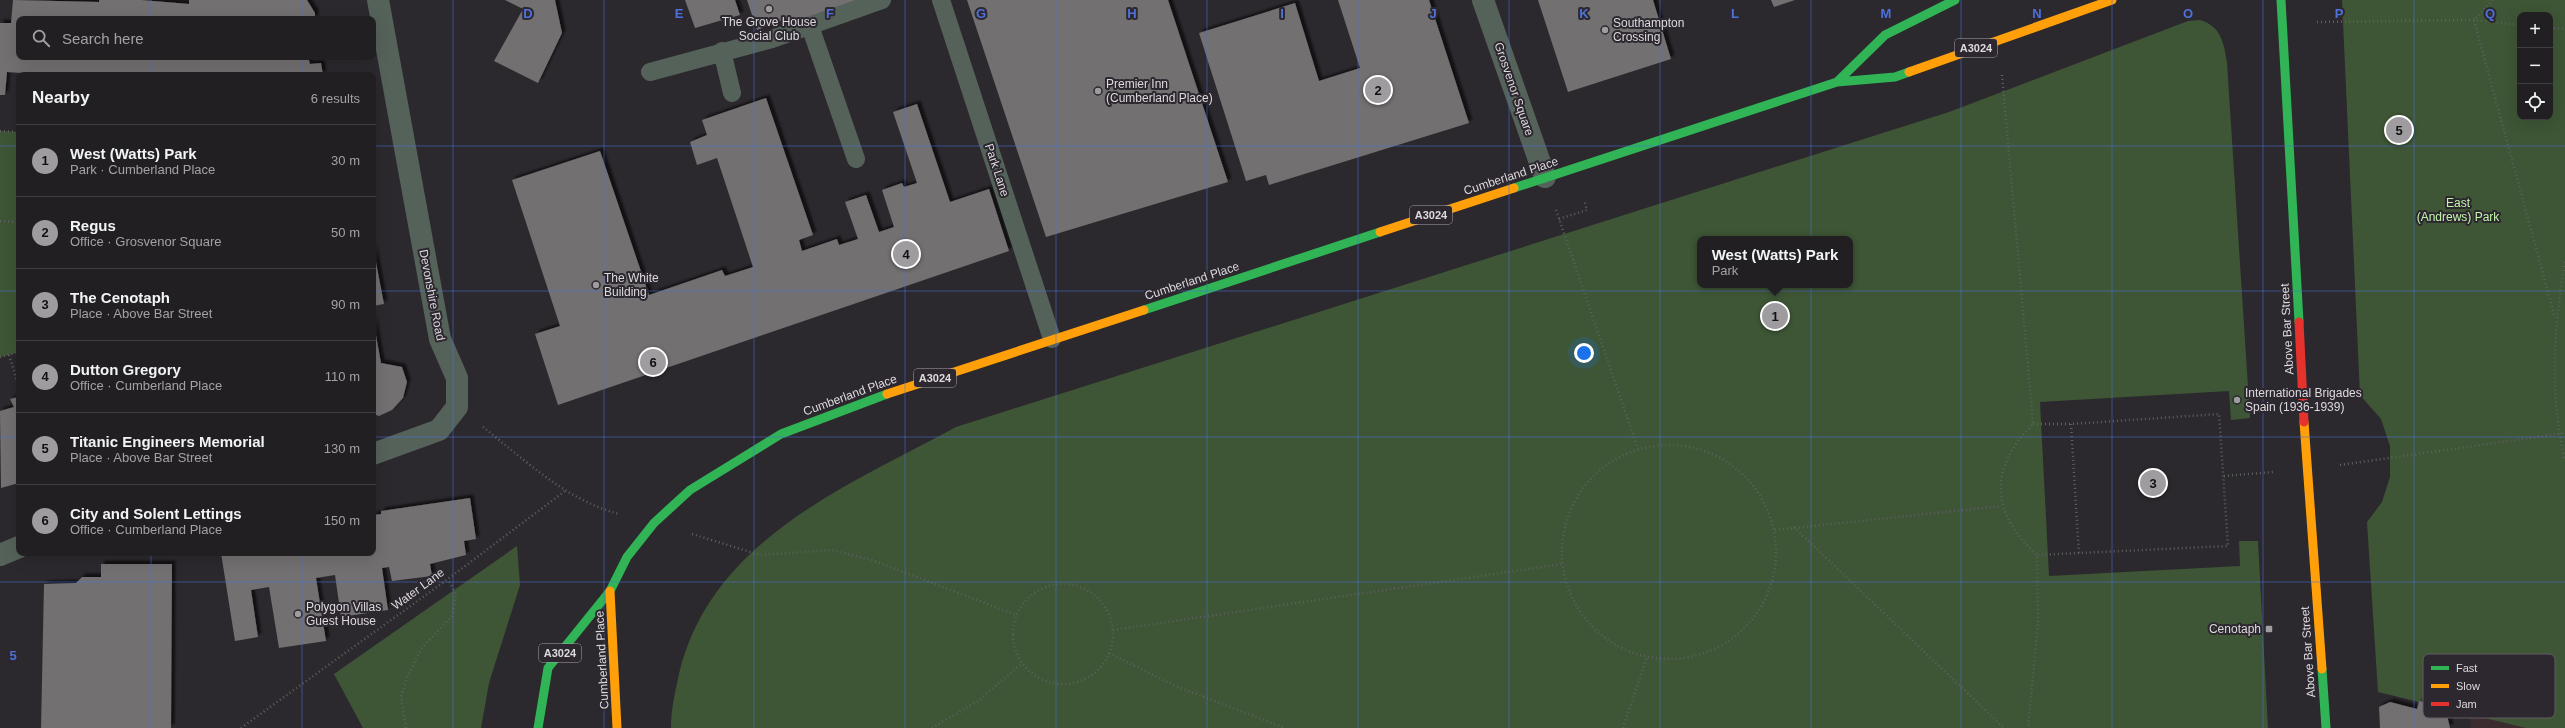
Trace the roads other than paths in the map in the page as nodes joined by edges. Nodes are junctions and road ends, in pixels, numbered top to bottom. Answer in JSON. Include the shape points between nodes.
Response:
{"nodes":[{"id":1,"x":378,"y":0,"type":"edge"},
{"id":2,"x":882,"y":0,"type":"edge"},
{"id":3,"x":941,"y":0,"type":"edge"},
{"id":4,"x":1483,"y":0,"type":"edge"},
{"id":5,"x":1955,"y":0,"type":"edge"},
{"id":6,"x":2112,"y":0,"type":"edge"},
{"id":7,"x":2281,"y":0,"type":"edge"},
{"id":8,"x":810,"y":26,"type":"junction"},
{"id":9,"x":722,"y":51,"type":"junction"},
{"id":10,"x":650,"y":72,"type":"dead end"},
{"id":11,"x":1837,"y":82,"type":"junction"},
{"id":12,"x":732,"y":93,"type":"dead end"},
{"id":13,"x":856,"y":159,"type":"dead end"},
{"id":14,"x":1545,"y":177,"type":"junction"},
{"id":15,"x":1052,"y":339,"type":"junction"},
{"id":16,"x":376,"y":453,"type":"edge"},
{"id":17,"x":16,"y":548,"type":"edge"},
{"id":18,"x":0,"y":555,"type":"edge"},
{"id":19,"x":610,"y":591,"type":"junction"},
{"id":20,"x":538,"y":728,"type":"edge"},
{"id":21,"x":617,"y":728,"type":"edge"},
{"id":22,"x":2326,"y":728,"type":"edge"}],
"edges":[{"from":1,"to":16,"type":"street","name":"Devonshire Road","via":[[440,339],[457,378],[457,407],[439,430]]},
{"from":2,"to":8,"type":"lane"},
{"from":3,"to":15,"type":"lane","name":"Park Lane"},
{"from":4,"to":14,"type":"street","name":"Grosvenor Square"},
{"from":5,"to":11,"type":"main road","name":"Cumberland Place","number":"A3024","via":[[1885,35]]},
{"from":6,"to":11,"type":"main road","name":"Cumberland Place","number":"A3024","via":[[1895,76]]},
{"from":7,"to":22,"type":"main road","name":"Above Bar Street","via":[[2307,469]]},
{"from":8,"to":9,"type":"lane","via":[[772,40]]},
{"from":8,"to":13,"type":"lane"},
{"from":9,"to":10,"type":"lane"},
{"from":9,"to":12,"type":"lane"},
{"from":11,"to":14,"type":"main road","name":"Cumberland Place","number":"A3024"},
{"from":14,"to":15,"type":"main road","name":"Cumberland Place","number":"A3024"},
{"from":15,"to":19,"type":"main road","name":"Cumberland Place","number":"A3024","via":[[890,392],[781,434],[690,490],[654,522],[627,558]]},
{"from":17,"to":18,"type":"street"},
{"from":19,"to":20,"type":"main road","name":"Cumberland Place","number":"A3024","via":[[548,668]]},
{"from":19,"to":21,"type":"main road","name":"Cumberland Place"}]}
